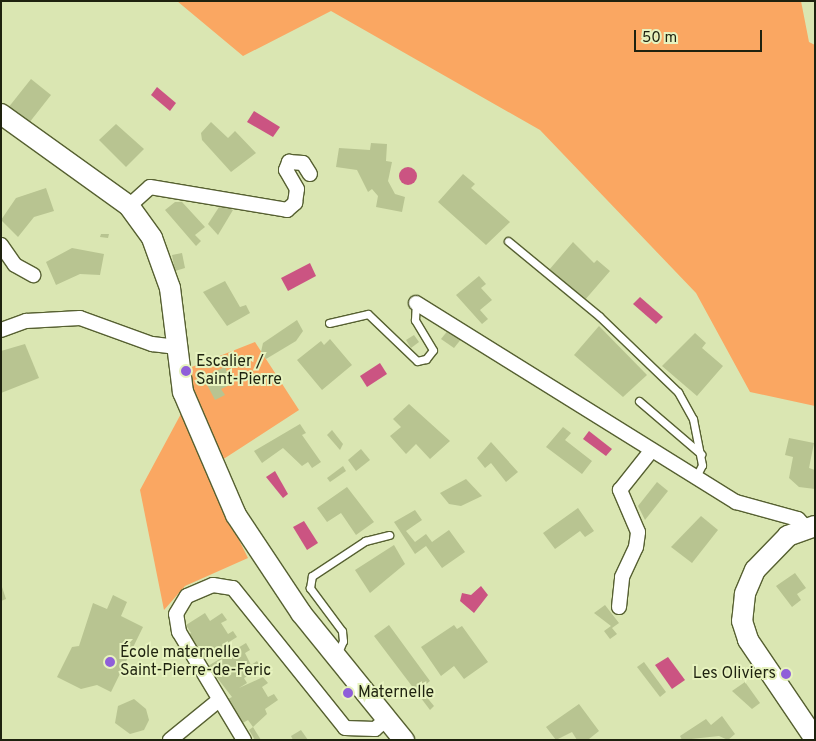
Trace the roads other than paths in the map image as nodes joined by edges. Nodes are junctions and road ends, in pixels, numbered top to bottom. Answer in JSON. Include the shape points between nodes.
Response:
{"nodes":[{"id":1,"x":1,"y":114,"type":"edge"},
{"id":2,"x":310,"y":174,"type":"dead end"},
{"id":3,"x":129,"y":206,"type":"junction"},
{"id":4,"x":508,"y":241,"type":"dead end"},
{"id":5,"x":1,"y":245,"type":"edge"},
{"id":6,"x":32,"y":275,"type":"dead end"},
{"id":7,"x":416,"y":303,"type":"joint"},
{"id":8,"x":329,"y":323,"type":"dead end"},
{"id":9,"x":1,"y":330,"type":"edge"},
{"id":10,"x":174,"y":347,"type":"junction"},
{"id":11,"x":639,"y":401,"type":"dead end"},
{"id":12,"x":652,"y":450,"type":"junction"},
{"id":13,"x":701,"y":454,"type":"junction"},
{"id":14,"x":696,"y":479,"type":"junction"},
{"id":15,"x":810,"y":527,"type":"edge"},
{"id":16,"x":388,"y":535,"type":"dead end"},
{"id":17,"x":619,"y":607,"type":"dead end"},
{"id":18,"x":336,"y":657,"type":"junction"},
{"id":19,"x":219,"y":700,"type":"junction"},
{"id":20,"x":387,"y":719,"type":"junction"},
{"id":21,"x":815,"y":739,"type":"edge"},
{"id":22,"x":170,"y":740,"type":"edge"},
{"id":23,"x":244,"y":740,"type":"edge"},
{"id":24,"x":404,"y":740,"type":"edge"}],
"edges":[{"from":1,"to":3,"type":"street"},
{"from":2,"to":3,"type":"street","via":[[303,163],[290,162],[286,170],[297,189],[295,203],[287,210],[150,188]]},
{"from":3,"to":10,"type":"street","via":[[165,264]]},
{"from":4,"to":13,"type":"lane","via":[[599,316],[678,392],[693,419]]},
{"from":5,"to":6,"type":"street","via":[[15,265]]},
{"from":7,"to":8,"type":"lane","via":[[415,320],[434,350],[426,360],[417,361],[368,314]]},
{"from":7,"to":12,"type":"street","via":[[461,327],[503,359]]},
{"from":9,"to":10,"type":"street","via":[[26,321],[80,318],[152,344]]},
{"from":10,"to":18,"type":"street","via":[[183,392],[236,515]]},
{"from":11,"to":13,"type":"lane"},
{"from":12,"to":14,"type":"street"},
{"from":12,"to":17,"type":"street","via":[[620,490],[638,532],[636,547],[622,577]]},
{"from":13,"to":14,"type":"lane"},
{"from":14,"to":15,"type":"street","via":[[736,502],[798,519]]},
{"from":15,"to":21,"type":"street","via":[[770,551],[755,570],[745,594],[742,621],[748,640]]},
{"from":16,"to":18,"type":"lane","via":[[366,541],[312,576],[310,588],[342,631],[344,641]]},
{"from":18,"to":20,"type":"street"},
{"from":19,"to":20,"type":"street","via":[[180,632],[176,614],[187,596],[213,585],[233,588],[345,728],[375,730]]},
{"from":19,"to":22,"type":"street"},
{"from":19,"to":23,"type":"street"},
{"from":20,"to":24,"type":"street"}]}
